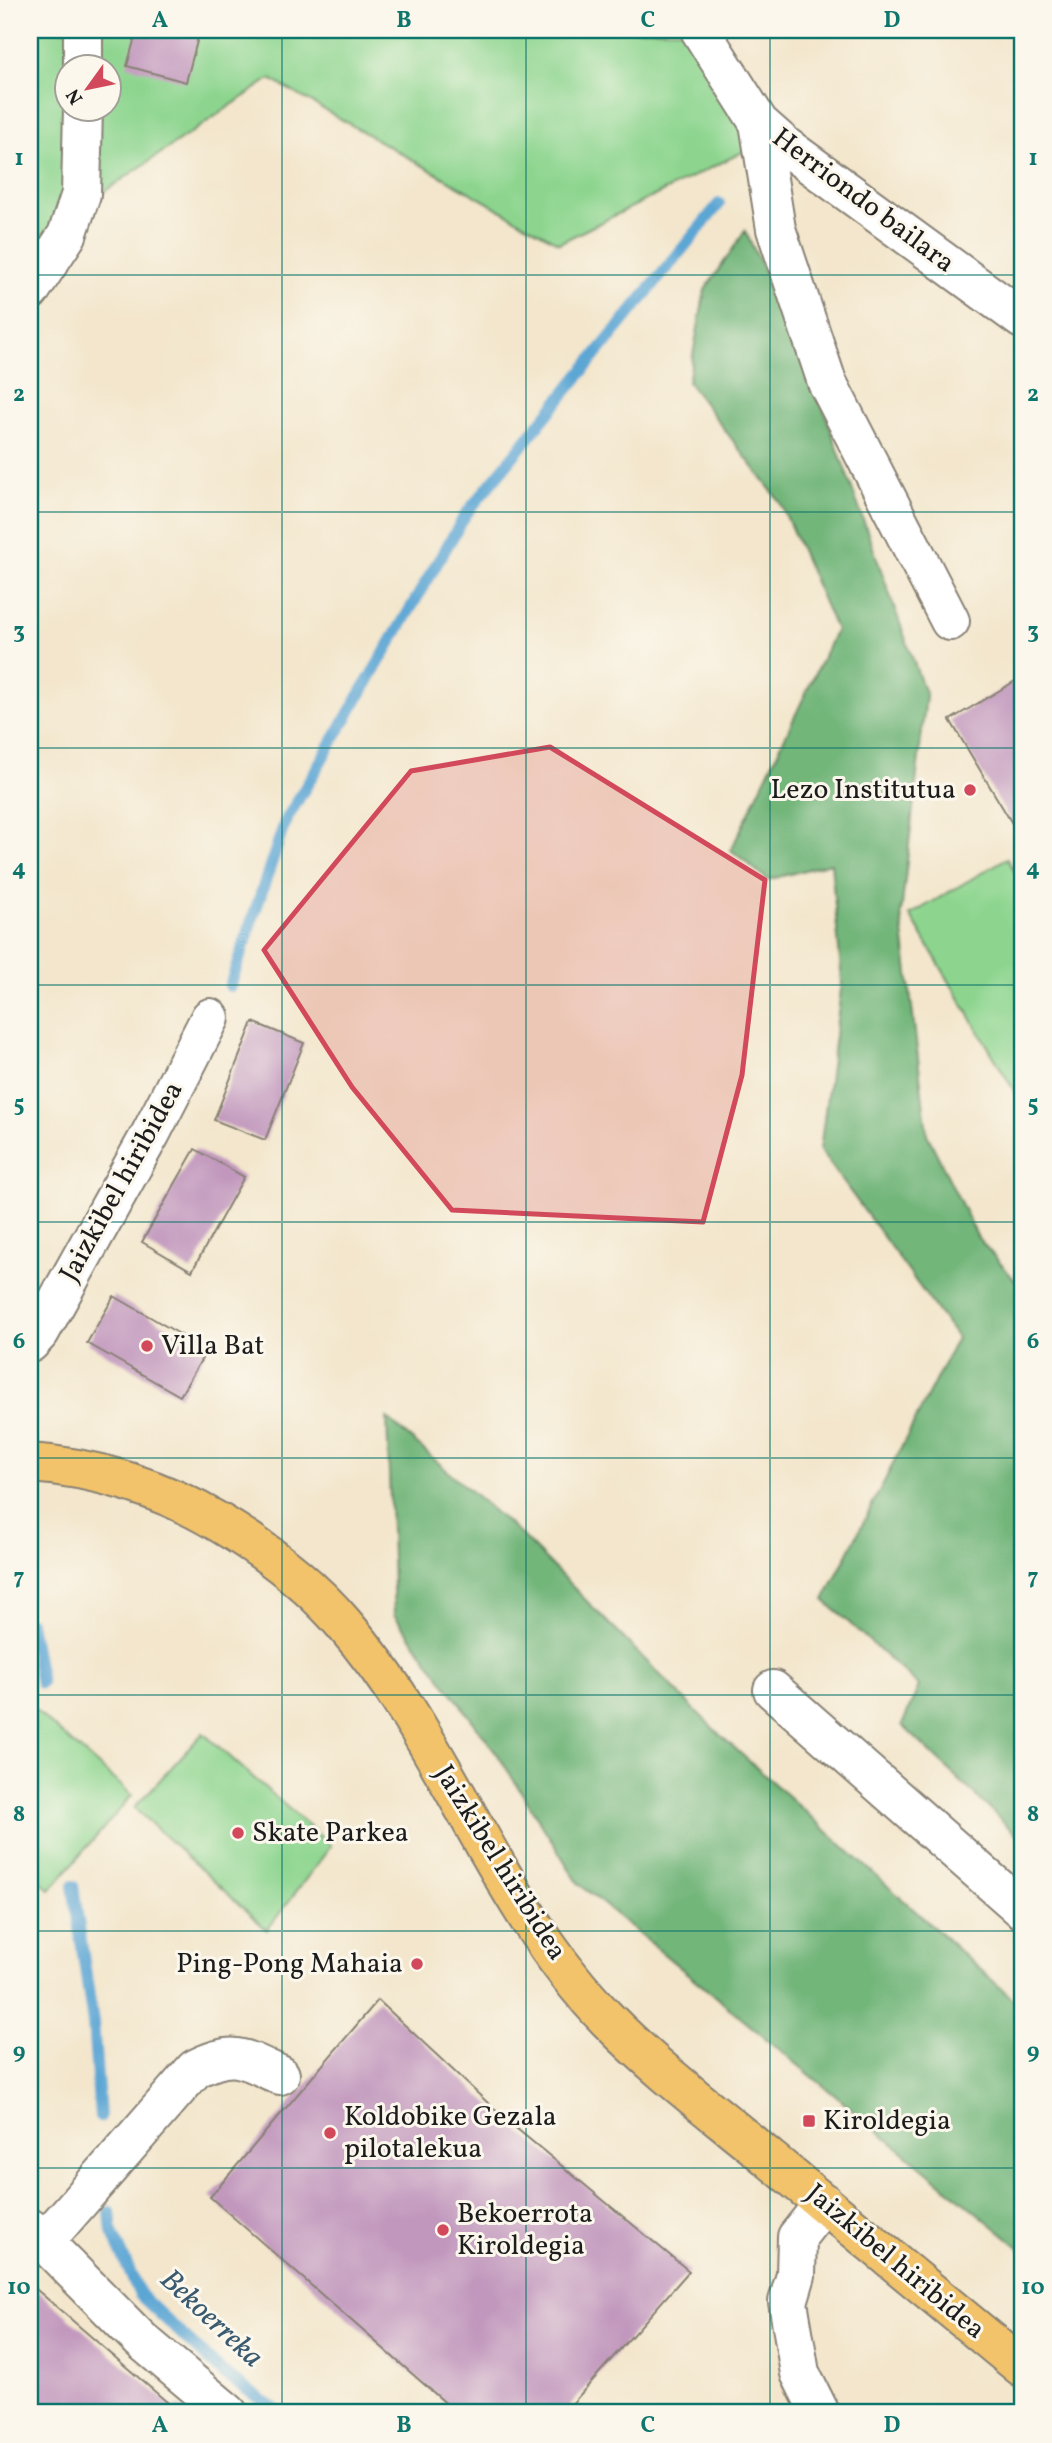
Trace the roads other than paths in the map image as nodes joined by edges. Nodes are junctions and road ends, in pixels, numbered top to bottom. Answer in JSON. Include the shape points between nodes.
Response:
{"nodes":[{"id":1,"x":83,"y":30,"type":"edge"},
{"id":2,"x":700,"y":30,"type":"edge"},
{"id":3,"x":83,"y":52,"type":"edge"},
{"id":4,"x":83,"y":122,"type":"edge"},
{"id":5,"x":759,"y":123,"type":"junction"},
{"id":6,"x":30,"y":291,"type":"edge"},
{"id":7,"x":1022,"y":319,"type":"edge"},
{"id":8,"x":950,"y":621,"type":"dead end"},
{"id":9,"x":210,"y":1018,"type":"dead end"},
{"id":10,"x":30,"y":1343,"type":"edge"},
{"id":11,"x":30,"y":1463,"type":"edge"},
{"id":12,"x":773,"y":1690,"type":"dead end"},
{"id":13,"x":1022,"y":1909,"type":"edge"},
{"id":14,"x":281,"y":2075,"type":"dead end"},
{"id":15,"x":824,"y":2203,"type":"junction"},
{"id":16,"x":37,"y":2235,"type":"edge"},
{"id":17,"x":1022,"y":2367,"type":"edge"},
{"id":18,"x":228,"y":2413,"type":"edge"},
{"id":19,"x":820,"y":2413,"type":"edge"}],
"edges":[{"from":1,"to":3,"type":"street"},
{"from":2,"to":5,"type":"street","name":"Herriondo bailara"},
{"from":4,"to":6,"type":"street","via":[[81,194],[67,235]]},
{"from":5,"to":7,"type":"street","name":"Herriondo bailara"},
{"from":5,"to":8,"type":"street","via":[[776,229],[827,382]]},
{"from":9,"to":10,"type":"street","name":"Jaizkibel hiribidea","via":[[125,1179]]},
{"from":11,"to":15,"type":"main road","name":"Jaizkibel hiribidea","via":[[133,1482],[196,1509],[253,1542],[302,1581],[382,1673],[524,1911],[562,1966],[607,2019],[667,2074]]},
{"from":12,"to":13,"type":"street"},
{"from":14,"to":16,"type":"street","via":[[236,2056],[195,2069]]},
{"from":15,"to":17,"type":"main road","name":"Jaizkibel hiribidea"},
{"from":15,"to":19,"type":"street","via":[[797,2237],[796,2275],[788,2302],[800,2373]]},
{"from":16,"to":18,"type":"street","via":[[141,2340]]}]}
